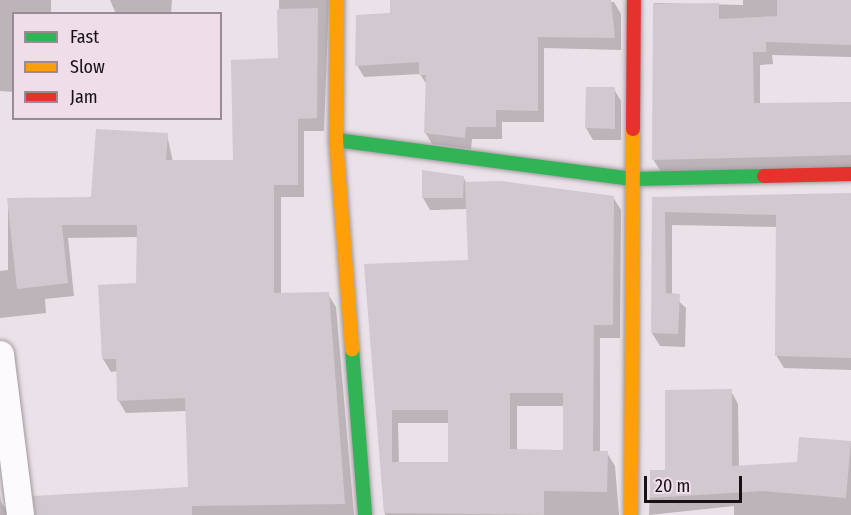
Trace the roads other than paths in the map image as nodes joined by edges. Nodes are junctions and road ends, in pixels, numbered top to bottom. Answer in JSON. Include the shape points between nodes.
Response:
{"nodes":[{"id":1,"x":337,"y":0,"type":"edge"},
{"id":2,"x":634,"y":0,"type":"edge"},
{"id":3,"x":336,"y":140,"type":"junction"},
{"id":4,"x":851,"y":174,"type":"edge"},
{"id":5,"x":632,"y":179,"type":"junction"},
{"id":6,"x":0,"y":354,"type":"edge"},
{"id":7,"x":20,"y":515,"type":"edge"},
{"id":8,"x":365,"y":515,"type":"edge"},
{"id":9,"x":631,"y":515,"type":"edge"}],
"edges":[{"from":1,"to":3,"type":"street"},
{"from":2,"to":5,"type":"street"},
{"from":3,"to":5,"type":"street"},
{"from":3,"to":8,"type":"street"},
{"from":4,"to":5,"type":"street"},
{"from":5,"to":9,"type":"street"},
{"from":6,"to":7,"type":"street"}]}
